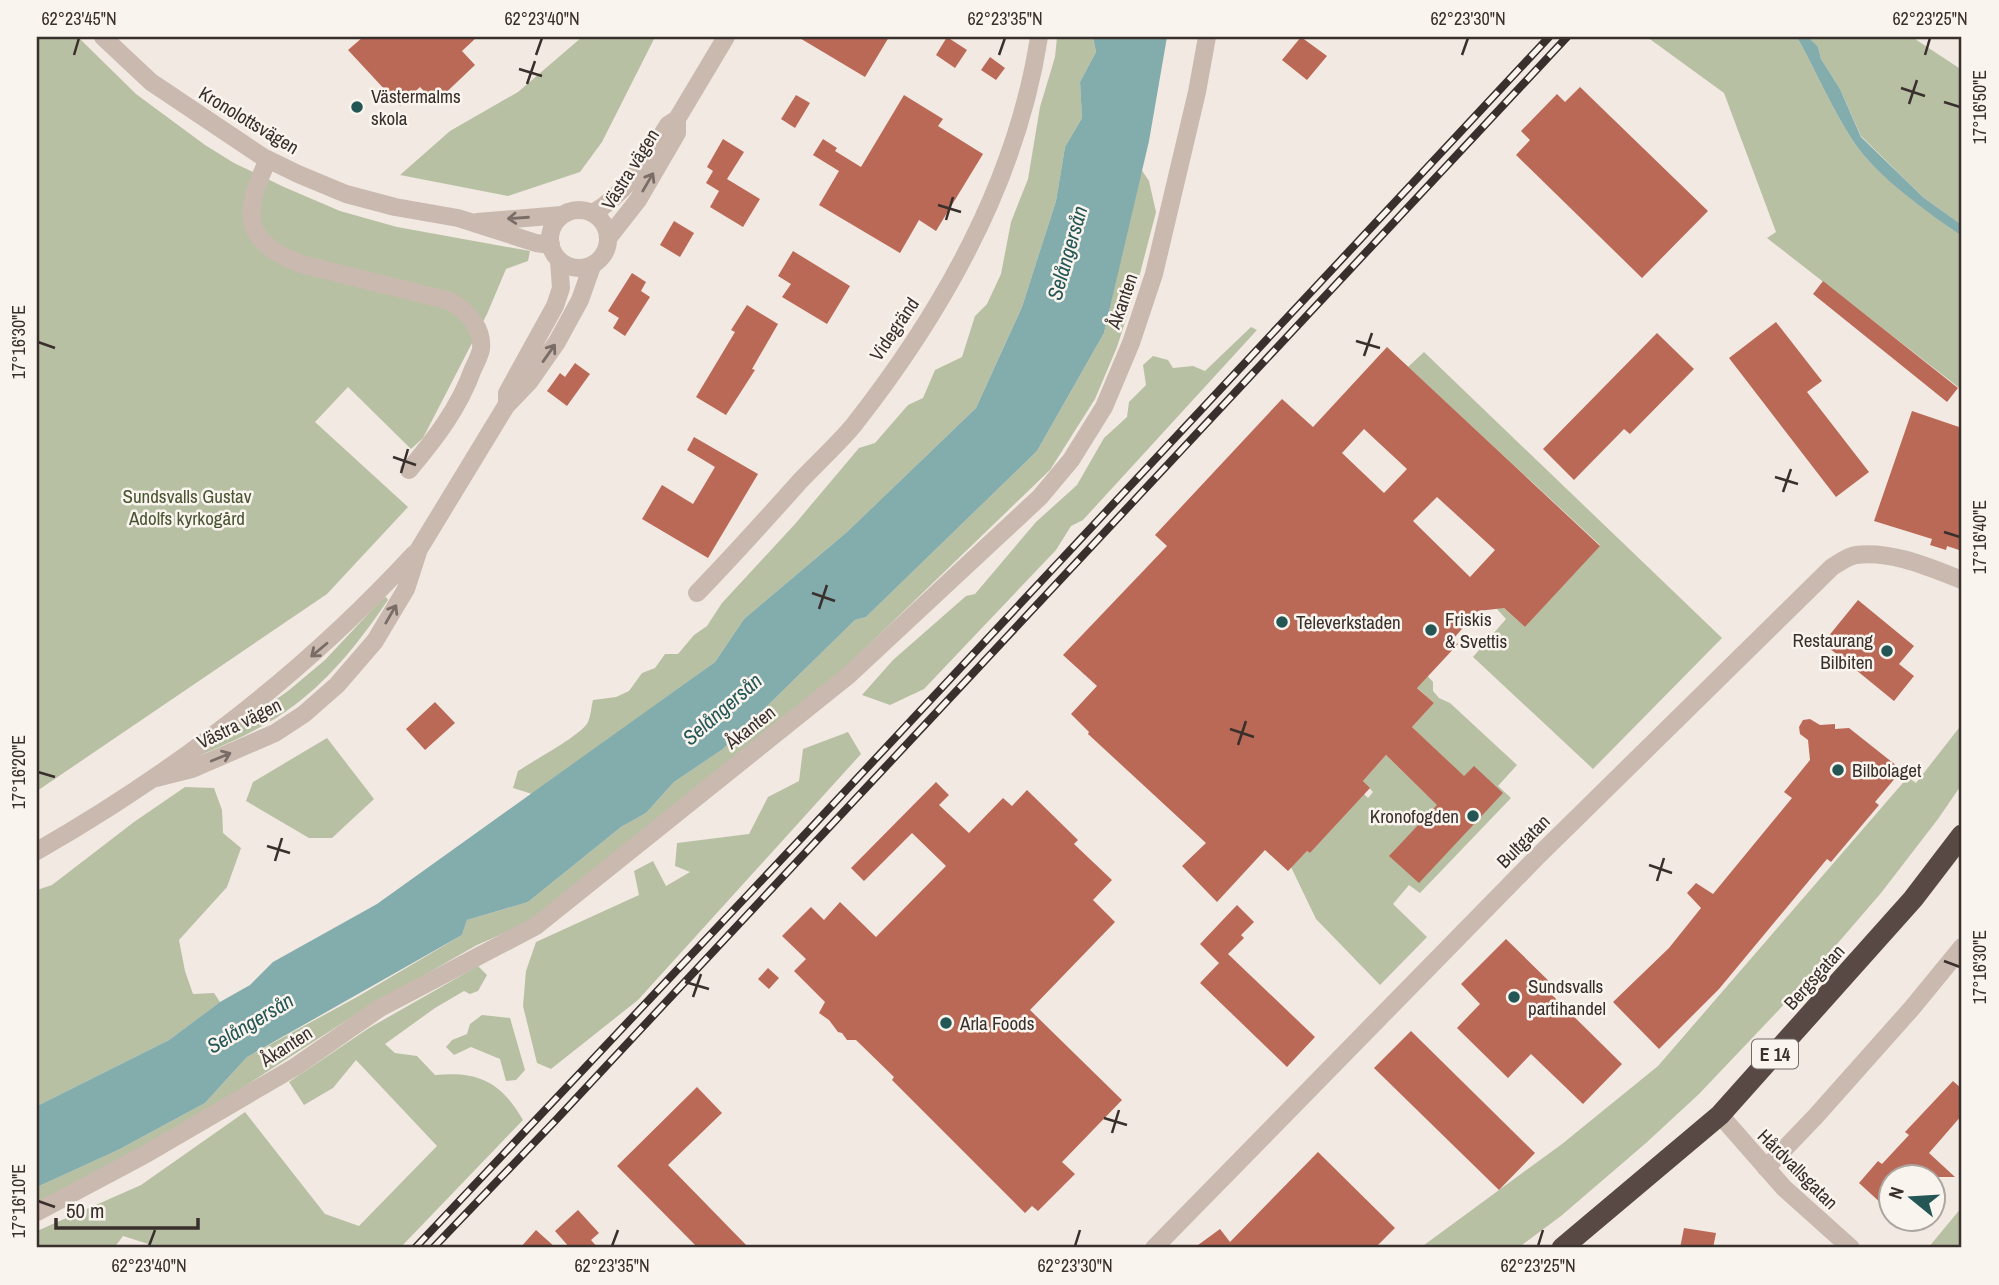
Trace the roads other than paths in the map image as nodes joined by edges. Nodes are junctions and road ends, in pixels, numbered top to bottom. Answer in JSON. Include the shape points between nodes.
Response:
{"nodes":[{"id":1,"x":103,"y":37,"type":"edge"},
{"id":2,"x":726,"y":37,"type":"edge"},
{"id":3,"x":1039,"y":37,"type":"edge"},
{"id":4,"x":1207,"y":37,"type":"edge"},
{"id":5,"x":677,"y":119,"type":"junction"},
{"id":6,"x":268,"y":160,"type":"junction"},
{"id":7,"x":593,"y":213,"type":"junction"},
{"id":8,"x":562,"y":215,"type":"junction"},
{"id":9,"x":473,"y":222,"type":"junction"},
{"id":10,"x":609,"y":237,"type":"junction"},
{"id":11,"x":555,"y":253,"type":"junction"},
{"id":12,"x":592,"y":266,"type":"junction"},
{"id":13,"x":506,"y":407,"type":"junction"},
{"id":14,"x":409,"y":470,"type":"dead end"},
{"id":15,"x":419,"y":549,"type":"junction"},
{"id":16,"x":1962,"y":580,"type":"edge"},
{"id":17,"x":697,"y":593,"type":"dead end"},
{"id":18,"x":156,"y":778,"type":"junction"},
{"id":19,"x":1962,"y":835,"type":"edge"},
{"id":20,"x":37,"y":851,"type":"edge"},
{"id":21,"x":1962,"y":947,"type":"edge"},
{"id":22,"x":1720,"y":1115,"type":"junction"},
{"id":23,"x":1766,"y":1168,"type":"junction"},
{"id":24,"x":37,"y":1212,"type":"edge"},
{"id":25,"x":1154,"y":1248,"type":"edge"},
{"id":26,"x":1562,"y":1248,"type":"edge"},
{"id":27,"x":1851,"y":1248,"type":"edge"}],
"edges":[{"from":1,"to":6,"type":"street","name":"Kronolottsvägen","via":[[151,82]]},
{"from":2,"to":5,"type":"street","name":"Västra vägen"},
{"from":3,"to":17,"type":"street","name":"Videgränd","via":[[1032,81],[1013,144],[990,202],[931,313],[852,428]]},
{"from":4,"to":24,"type":"street","name":"Åkanten","via":[[1154,274],[1130,343],[1104,407],[1071,460],[1040,497],[849,675],[536,926],[380,1008],[295,1067]]},
{"from":5,"to":7,"type":"street","name":"Västra vägen","via":[[624,188]]},
{"from":10,"to":5,"type":"street","name":"Västra vägen","one_way":true,"via":[[638,200],[677,133]]},
{"from":6,"to":9,"type":"street","name":"Kronolottsvägen","via":[[346,194]]},
{"from":6,"to":14,"type":"street","via":[[255,186],[251,216],[255,232],[278,256],[450,301],[464,310],[476,327],[481,349],[470,379],[449,419]]},
{"from":7,"to":8,"type":"street","via":[[575,210]]},
{"from":7,"to":10,"type":"street","via":[[604,222]]},
{"from":8,"to":9,"type":"street","name":"Kronolottsvägen","one_way":true},
{"from":8,"to":11,"type":"street","via":[[553,226]]},
{"from":9,"to":11,"type":"street","name":"Kronolottsvägen"},
{"from":10,"to":12,"type":"street","via":[[604,254]]},
{"from":11,"to":12,"type":"street","via":[[576,269]]},
{"from":11,"to":13,"type":"street","name":"Västra vägen","via":[[561,288],[507,393]]},
{"from":13,"to":12,"type":"street","name":"Västra vägen","one_way":true,"via":[[557,342]]},
{"from":13,"to":15,"type":"street","name":"Västra vägen"},
{"from":15,"to":18,"type":"street","name":"Västra vägen","one_way":true,"via":[[326,644]]},
{"from":18,"to":15,"type":"street","name":"Västra vägen","one_way":true,"via":[[192,769],[275,733],[304,714],[375,641],[406,589]]},
{"from":16,"to":25,"type":"street","name":"Bultgatan","via":[[1875,555],[1854,555],[1832,567],[1538,856]]},
{"from":18,"to":20,"type":"street","name":"Västra vägen"},
{"from":19,"to":22,"type":"highway","name":"Bergsgatan","number":"E 14","via":[[1904,910]]},
{"from":21,"to":23,"type":"street"},
{"from":22,"to":23,"type":"street","name":"Hårdvallsgatan"},
{"from":22,"to":26,"type":"highway","name":"Bergsgatan","number":"E 14"},
{"from":23,"to":27,"type":"street","name":"Hårdvallsgatan"}]}
